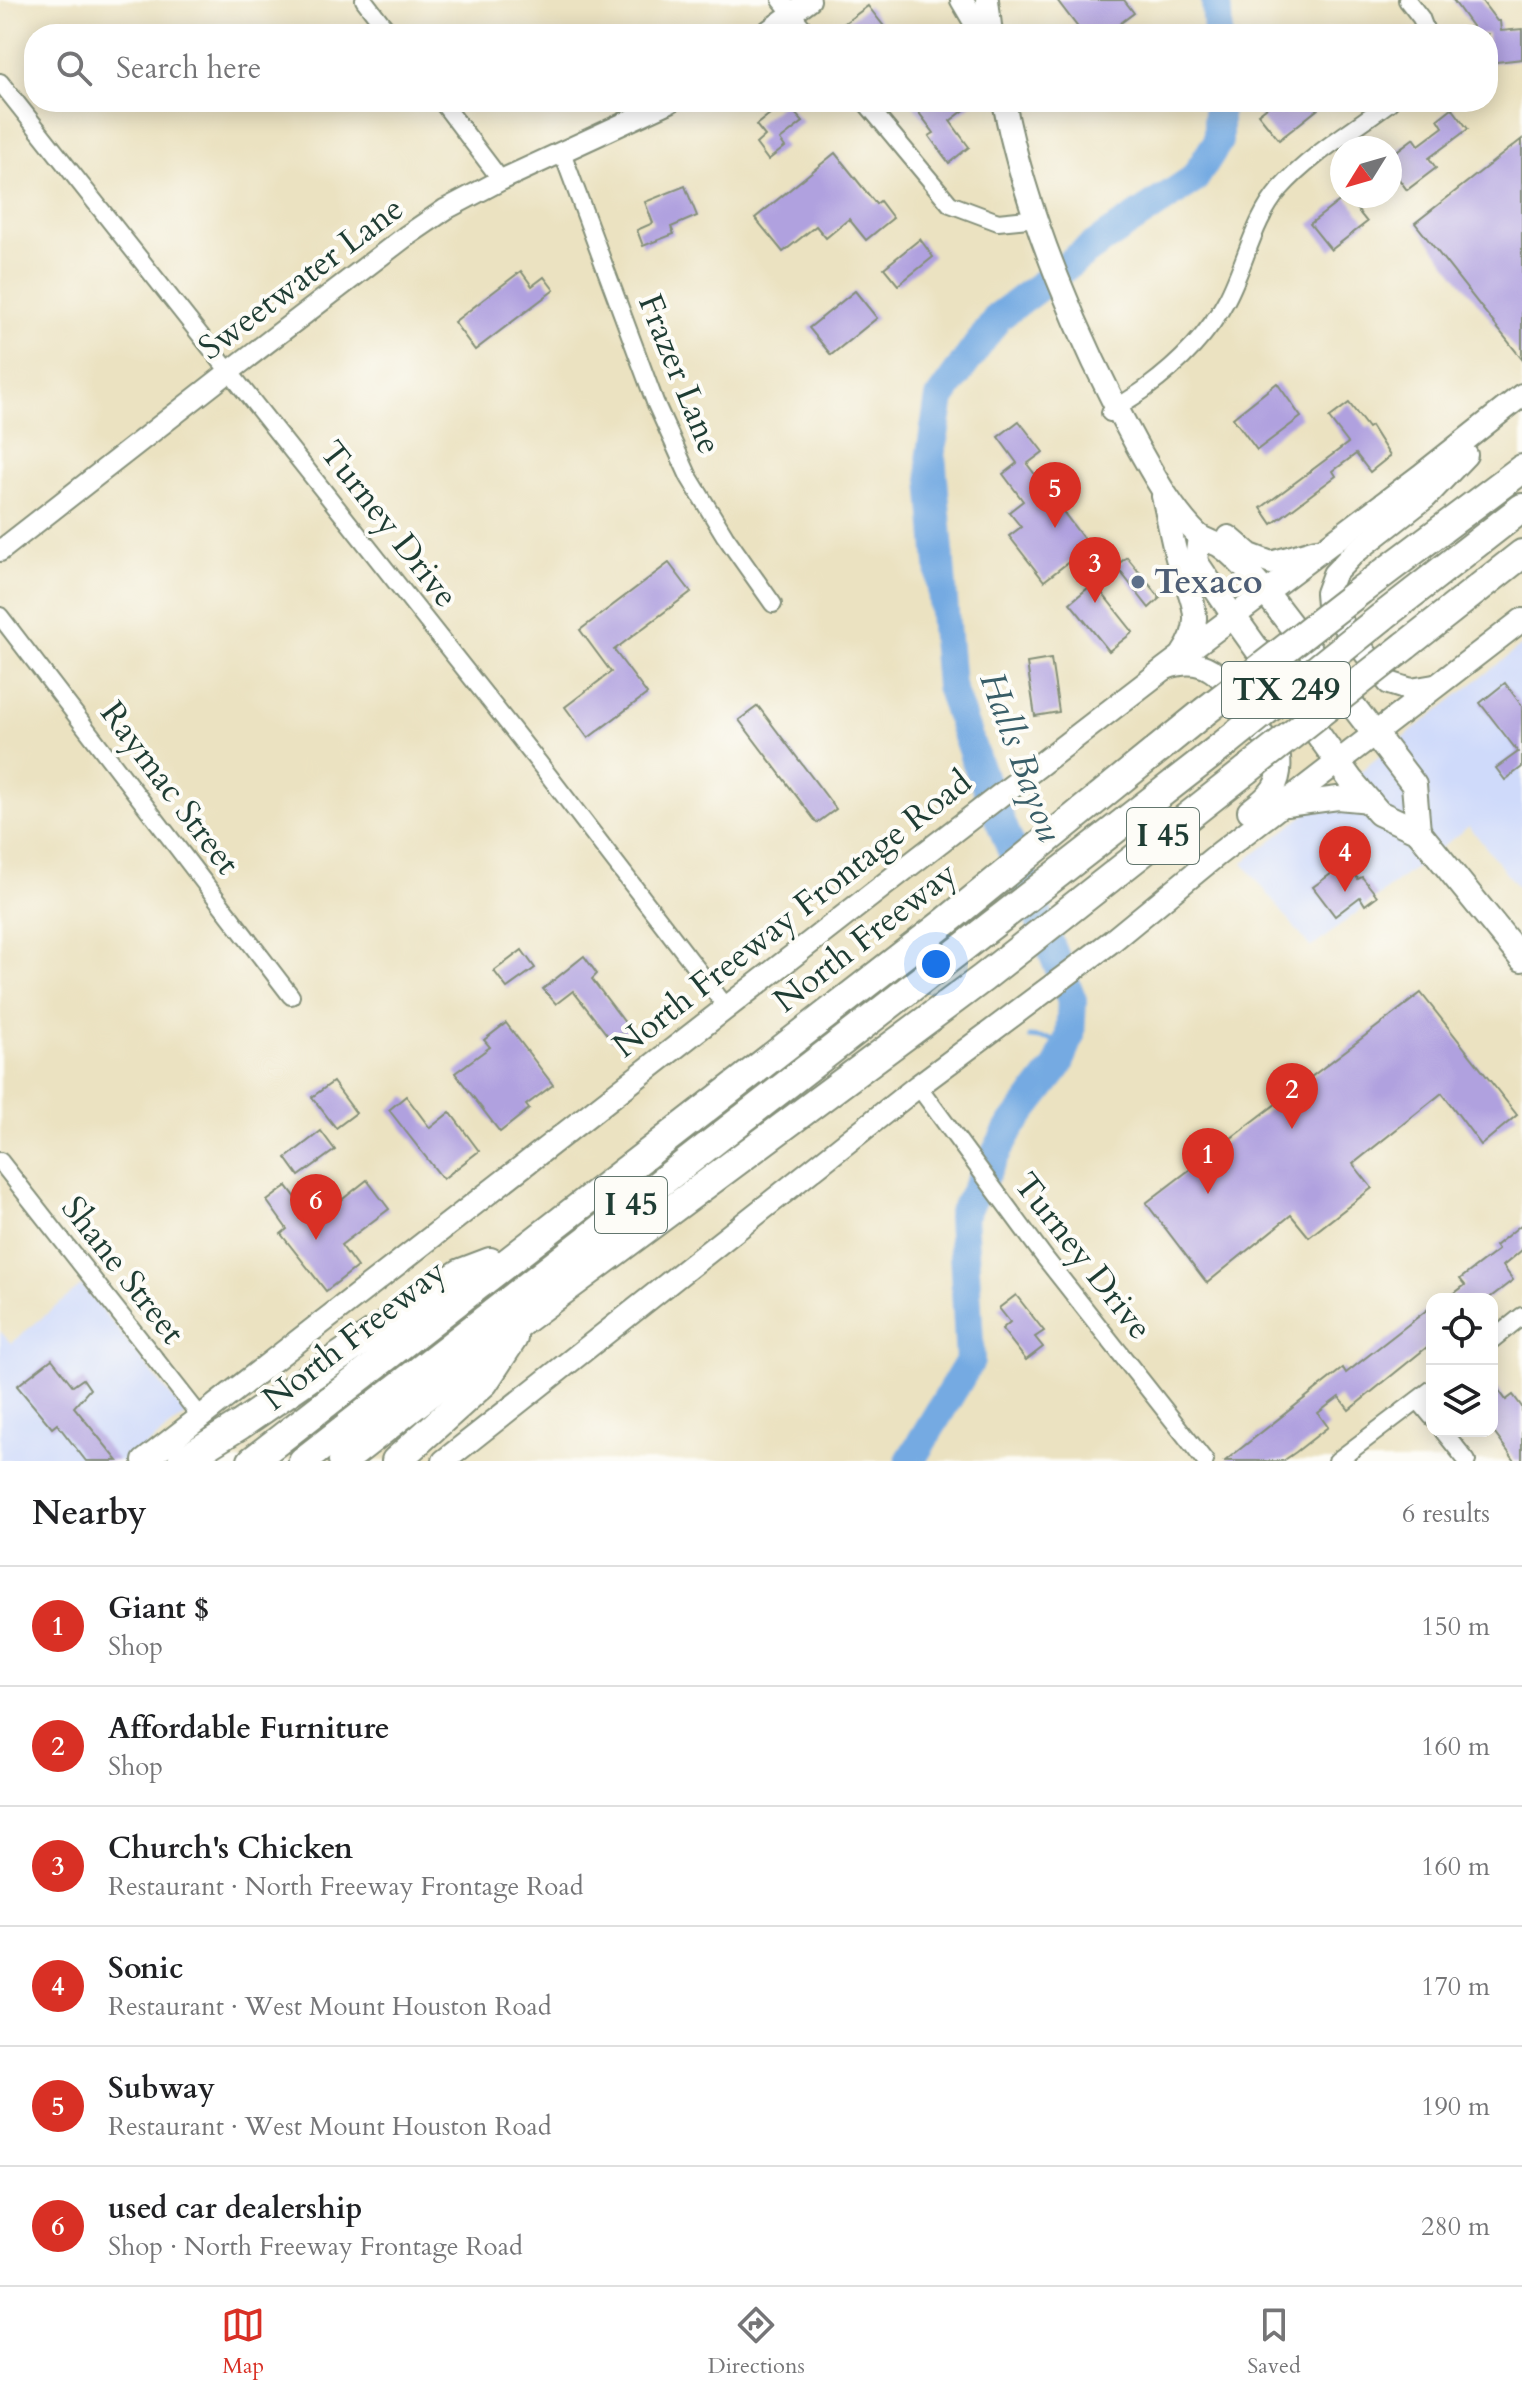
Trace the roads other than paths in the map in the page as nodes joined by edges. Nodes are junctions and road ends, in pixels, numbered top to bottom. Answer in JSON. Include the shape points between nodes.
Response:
{"nodes":[{"id":1,"x":364,"y":0,"type":"edge"},
{"id":2,"x":810,"y":0,"type":"edge"},
{"id":3,"x":962,"y":0,"type":"edge"},
{"id":4,"x":987,"y":0,"type":"edge"},
{"id":5,"x":1407,"y":0,"type":"edge"},
{"id":6,"x":786,"y":7,"type":"edge"},
{"id":7,"x":382,"y":24,"type":"edge"},
{"id":8,"x":772,"y":24,"type":"edge"},
{"id":9,"x":800,"y":24,"type":"edge"},
{"id":10,"x":976,"y":24,"type":"edge"},
{"id":11,"x":990,"y":24,"type":"edge"},
{"id":12,"x":1423,"y":24,"type":"edge"},
{"id":13,"x":0,"y":82,"type":"edge"},
{"id":14,"x":450,"y":112,"type":"edge"},
{"id":15,"x":648,"y":112,"type":"edge"},
{"id":16,"x":873,"y":112,"type":"edge"},
{"id":17,"x":1007,"y":112,"type":"edge"},
{"id":18,"x":1377,"y":112,"type":"edge"},
{"id":19,"x":562,"y":152,"type":"junction"},
{"id":20,"x":501,"y":180,"type":"junction"},
{"id":21,"x":1037,"y":222,"type":"junction"},
{"id":22,"x":230,"y":371,"type":"junction"},
{"id":23,"x":1522,"y":395,"type":"edge"},
{"id":24,"x":1113,"y":411,"type":"junction"},
{"id":25,"x":1522,"y":469,"type":"edge"},
{"id":26,"x":1166,"y":494,"type":"junction"},
{"id":27,"x":1522,"y":508,"type":"edge"},
{"id":28,"x":1199,"y":536,"type":"junction"},
{"id":29,"x":1326,"y":549,"type":"junction"},
{"id":30,"x":0,"y":551,"type":"edge"},
{"id":31,"x":1522,"y":554,"type":"edge"},
{"id":32,"x":1267,"y":594,"type":"junction"},
{"id":33,"x":773,"y":604,"type":"dead end"},
{"id":34,"x":0,"y":616,"type":"edge"},
{"id":35,"x":1234,"y":617,"type":"junction"},
{"id":36,"x":1522,"y":620,"type":"edge"},
{"id":37,"x":1172,"y":663,"type":"junction"},
{"id":38,"x":1434,"y":686,"type":"junction"},
{"id":39,"x":1374,"y":733,"type":"junction"},
{"id":40,"x":1337,"y":763,"type":"junction"},
{"id":41,"x":1370,"y":801,"type":"junction"},
{"id":42,"x":1281,"y":806,"type":"junction"},
{"id":43,"x":1418,"y":831,"type":"junction"},
{"id":44,"x":1112,"y":941,"type":"junction"},
{"id":45,"x":1522,"y":959,"type":"edge"},
{"id":46,"x":291,"y":996,"type":"dead end"},
{"id":47,"x":727,"y":1008,"type":"junction"},
{"id":48,"x":918,"y":1086,"type":"junction"},
{"id":49,"x":0,"y":1161,"type":"edge"},
{"id":50,"x":524,"y":1249,"type":"junction"},
{"id":51,"x":1522,"y":1316,"type":"edge"},
{"id":52,"x":526,"y":1318,"type":"junction"},
{"id":53,"x":1498,"y":1335,"type":"edge"},
{"id":54,"x":1425,"y":1394,"type":"edge"},
{"id":55,"x":200,"y":1416,"type":"junction"},
{"id":56,"x":1448,"y":1437,"type":"edge"},
{"id":57,"x":144,"y":1461,"type":"edge"},
{"id":58,"x":182,"y":1461,"type":"edge"},
{"id":59,"x":252,"y":1461,"type":"edge"},
{"id":60,"x":303,"y":1461,"type":"edge"},
{"id":61,"x":343,"y":1461,"type":"edge"},
{"id":62,"x":396,"y":1461,"type":"edge"},
{"id":63,"x":444,"y":1461,"type":"edge"},
{"id":64,"x":1205,"y":1461,"type":"edge"},
{"id":65,"x":1337,"y":1461,"type":"edge"},
{"id":66,"x":1467,"y":1461,"type":"edge"}],
"edges":[{"from":1,"to":7,"type":"street"},
{"from":2,"to":6,"type":"street"},
{"from":3,"to":10,"type":"main road"},
{"from":4,"to":11,"type":"main road"},
{"from":5,"to":12,"type":"street"},
{"from":6,"to":8,"type":"street"},
{"from":6,"to":9,"type":"street"},
{"from":13,"to":22,"type":"street","name":"Turney Drive"},
{"from":14,"to":20,"type":"street"},
{"from":15,"to":19,"type":"street","name":"Sweetwater Lane"},
{"from":16,"to":21,"type":"street","via":[[950,204],[998,222]]},
{"from":17,"to":21,"type":"main road"},
{"from":18,"to":24,"type":"street","via":[[1280,189],[1208,330],[1184,357]]},
{"from":19,"to":20,"type":"street","name":"Sweetwater Lane"},
{"from":19,"to":33,"type":"street","name":"Frazer Lane","via":[[655,402],[689,477]]},
{"from":20,"to":22,"type":"street","name":"Sweetwater Lane","via":[[405,237]]},
{"from":21,"to":24,"type":"main road"},
{"from":22,"to":30,"type":"street","name":"Sweetwater Lane"},
{"from":22,"to":47,"type":"street","name":"Turney Drive"},
{"from":23,"to":29,"type":"main road","name":"North Freeway Frontage Road"},
{"from":23,"to":38,"type":"main road","via":[[1426,497],[1354,553],[1334,574],[1327,593],[1328,606],[1389,683],[1411,690]]},
{"from":24,"to":26,"type":"main road"},
{"from":25,"to":50,"type":"highway","name":"North Freeway","number":"I 45","bridge":true,"via":[[1204,712],[943,924]]},
{"from":26,"to":28,"type":"main road"},
{"from":26,"to":29,"type":"main road","via":[[1250,555],[1271,563]]},
{"from":26,"to":37,"type":"main road","via":[[1178,559],[1195,606],[1193,634]]},
{"from":27,"to":60,"type":"highway","name":"North Freeway","number":"I 45","bridge":true},
{"from":28,"to":32,"type":"main road","via":[[1221,547]]},
{"from":28,"to":35,"type":"main road","via":[[1196,561]]},
{"from":29,"to":32,"type":"main road","name":"North Freeway Frontage Road"},
{"from":31,"to":52,"type":"highway","number":"I 45","bridge":true,"via":[[983,978]]},
{"from":32,"to":35,"type":"main road","name":"North Freeway Frontage Road"},
{"from":32,"to":39,"type":"main road","number":"TX 249"},
{"from":34,"to":46,"type":"street","name":"Raymac Street"},
{"from":35,"to":37,"type":"main road","name":"North Freeway Frontage Road"},
{"from":35,"to":40,"type":"main road","number":"TX 249"},
{"from":36,"to":38,"type":"main road"},
{"from":37,"to":44,"type":"main road","via":[[1212,670],[1222,678],[1279,758],[1281,773],[1266,798],[1179,866]]},
{"from":37,"to":47,"type":"main road","name":"North Freeway Frontage Road"},
{"from":38,"to":39,"type":"main road"},
{"from":39,"to":40,"type":"main road"},
{"from":39,"to":43,"type":"main road","number":"TX 249","via":[[1414,785]]},
{"from":40,"to":41,"type":"main road","number":"TX 249"},
{"from":40,"to":42,"type":"main road"},
{"from":41,"to":42,"type":"main road","via":[[1338,798]]},
{"from":41,"to":43,"type":"main road","number":"TX 249","via":[[1379,813]]},
{"from":42,"to":44,"type":"main road"},
{"from":43,"to":45,"type":"main road","number":"TX 249"},
{"from":44,"to":48,"type":"main road"},
{"from":47,"to":55,"type":"main road","name":"North Freeway Frontage Road"},
{"from":48,"to":63,"type":"main road"},
{"from":48,"to":64,"type":"street","name":"Turney Drive"},
{"from":49,"to":55,"type":"street","name":"Shane Street"},
{"from":50,"to":58,"type":"highway","via":[[461,1273]]},
{"from":50,"to":59,"type":"highway","name":"North Freeway","number":"I 45"},
{"from":51,"to":53,"type":"street"},
{"from":52,"to":61,"type":"highway","number":"I 45"},
{"from":52,"to":62,"type":"highway","via":[[484,1382]]},
{"from":54,"to":65,"type":"street"},
{"from":55,"to":57,"type":"main road","name":"North Freeway Frontage Road"},
{"from":56,"to":66,"type":"street"}]}
